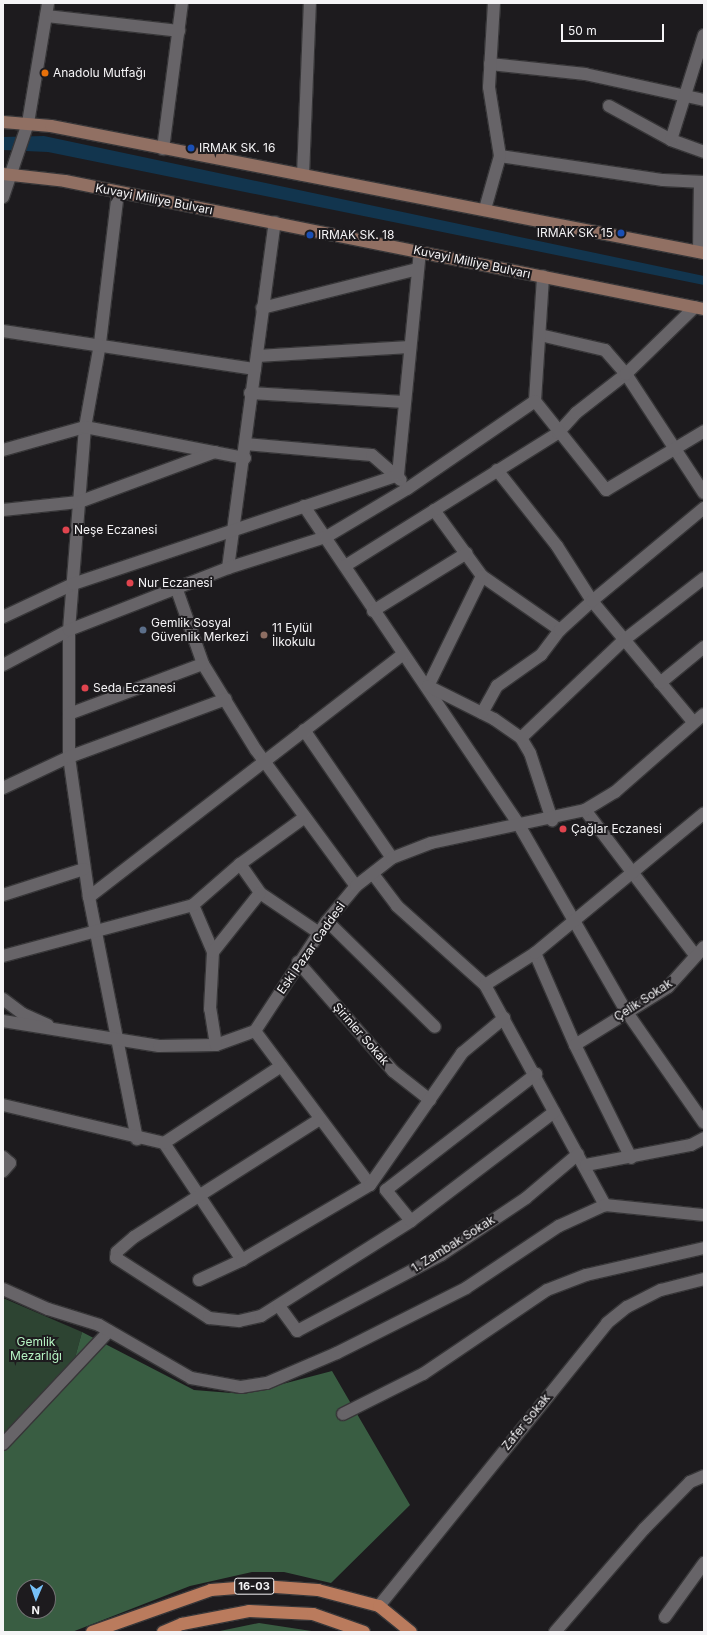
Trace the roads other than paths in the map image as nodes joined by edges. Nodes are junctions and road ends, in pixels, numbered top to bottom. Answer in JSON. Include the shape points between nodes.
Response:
{"nodes":[{"id":1,"x":48,"y":3,"type":"edge"},
{"id":2,"x":182,"y":3,"type":"edge"},
{"id":3,"x":310,"y":3,"type":"edge"},
{"id":4,"x":494,"y":3,"type":"edge"},
{"id":5,"x":46,"y":16,"type":"junction"},
{"id":6,"x":179,"y":31,"type":"junction"},
{"id":7,"x":704,"y":35,"type":"edge"},
{"id":8,"x":490,"y":64,"type":"junction"},
{"id":9,"x":686,"y":97,"type":"junction"},
{"id":10,"x":704,"y":100,"type":"edge"},
{"id":11,"x":609,"y":106,"type":"dead end"},
{"id":12,"x":3,"y":122,"type":"edge"},
{"id":13,"x":28,"y":123,"type":"junction"},
{"id":14,"x":671,"y":140,"type":"junction"},
{"id":15,"x":163,"y":149,"type":"junction"},
{"id":16,"x":704,"y":152,"type":"edge"},
{"id":17,"x":500,"y":156,"type":"junction"},
{"id":18,"x":5,"y":174,"type":"edge"},
{"id":19,"x":303,"y":175,"type":"junction"},
{"id":20,"x":702,"y":182,"type":"edge"},
{"id":21,"x":118,"y":192,"type":"junction"},
{"id":22,"x":3,"y":197,"type":"edge"},
{"id":23,"x":485,"y":209,"type":"junction"},
{"id":24,"x":275,"y":222,"type":"junction"},
{"id":25,"x":420,"y":251,"type":"junction"},
{"id":26,"x":701,"y":253,"type":"edge"},
{"id":27,"x":418,"y":269,"type":"junction"},
{"id":28,"x":543,"y":276,"type":"junction"},
{"id":29,"x":262,"y":308,"type":"junction"},
{"id":30,"x":700,"y":308,"type":"edge"},
{"id":31,"x":3,"y":331,"type":"edge"},
{"id":32,"x":540,"y":335,"type":"junction"},
{"id":33,"x":100,"y":344,"type":"junction"},
{"id":34,"x":410,"y":346,"type":"junction"},
{"id":35,"x":257,"y":356,"type":"junction"},
{"id":36,"x":255,"y":369,"type":"junction"},
{"id":37,"x":626,"y":374,"type":"junction"},
{"id":38,"x":250,"y":393,"type":"junction"},
{"id":39,"x":535,"y":400,"type":"junction"},
{"id":40,"x":405,"y":402,"type":"junction"},
{"id":41,"x":85,"y":427,"type":"junction"},
{"id":42,"x":704,"y":431,"type":"edge"},
{"id":43,"x":558,"y":433,"type":"junction"},
{"id":44,"x":245,"y":444,"type":"junction"},
{"id":45,"x":672,"y":448,"type":"junction"},
{"id":46,"x":3,"y":450,"type":"edge"},
{"id":47,"x":216,"y":452,"type":"junction"},
{"id":48,"x":245,"y":458,"type":"junction"},
{"id":49,"x":497,"y":470,"type":"junction"},
{"id":50,"x":398,"y":475,"type":"junction"},
{"id":51,"x":702,"y":485,"type":"edge"},
{"id":52,"x":407,"y":489,"type":"junction"},
{"id":53,"x":79,"y":502,"type":"junction"},
{"id":54,"x":304,"y":506,"type":"junction"},
{"id":55,"x":704,"y":508,"type":"edge"},
{"id":56,"x":3,"y":510,"type":"edge"},
{"id":57,"x":434,"y":510,"type":"junction"},
{"id":58,"x":232,"y":529,"type":"junction"},
{"id":59,"x":326,"y":537,"type":"junction"},
{"id":60,"x":467,"y":553,"type":"junction"},
{"id":61,"x":345,"y":566,"type":"junction"},
{"id":62,"x":228,"y":568,"type":"junction"},
{"id":63,"x":482,"y":576,"type":"junction"},
{"id":64,"x":704,"y":578,"type":"edge"},
{"id":65,"x":73,"y":584,"type":"junction"},
{"id":66,"x":177,"y":590,"type":"junction"},
{"id":67,"x":592,"y":601,"type":"junction"},
{"id":68,"x":373,"y":611,"type":"junction"},
{"id":69,"x":3,"y":618,"type":"edge"},
{"id":70,"x":69,"y":630,"type":"junction"},
{"id":71,"x":560,"y":630,"type":"junction"},
{"id":72,"x":624,"y":640,"type":"junction"},
{"id":73,"x":704,"y":648,"type":"edge"},
{"id":74,"x":403,"y":654,"type":"junction"},
{"id":75,"x":203,"y":664,"type":"junction"},
{"id":76,"x":3,"y":665,"type":"edge"},
{"id":77,"x":660,"y":683,"type":"junction"},
{"id":78,"x":428,"y":686,"type":"junction"},
{"id":79,"x":226,"y":699,"type":"junction"},
{"id":80,"x":482,"y":713,"type":"junction"},
{"id":81,"x":69,"y":714,"type":"junction"},
{"id":82,"x":704,"y":714,"type":"edge"},
{"id":83,"x":693,"y":722,"type":"junction"},
{"id":84,"x":304,"y":730,"type":"junction"},
{"id":85,"x":521,"y":738,"type":"junction"},
{"id":86,"x":68,"y":757,"type":"junction"},
{"id":87,"x":263,"y":760,"type":"junction"},
{"id":88,"x":3,"y":788,"type":"edge"},
{"id":89,"x":585,"y":810,"type":"junction"},
{"id":90,"x":704,"y":813,"type":"edge"},
{"id":91,"x":305,"y":817,"type":"junction"},
{"id":92,"x":552,"y":820,"type":"junction"},
{"id":93,"x":519,"y":825,"type":"junction"},
{"id":94,"x":392,"y":858,"type":"junction"},
{"id":95,"x":240,"y":864,"type":"junction"},
{"id":96,"x":84,"y":869,"type":"junction"},
{"id":97,"x":373,"y":874,"type":"junction"},
{"id":98,"x":632,"y":874,"type":"junction"},
{"id":99,"x":356,"y":886,"type":"junction"},
{"id":100,"x":260,"y":893,"type":"junction"},
{"id":101,"x":3,"y":895,"type":"edge"},
{"id":102,"x":89,"y":896,"type":"junction"},
{"id":103,"x":193,"y":905,"type":"junction"},
{"id":104,"x":327,"y":921,"type":"junction"},
{"id":105,"x":574,"y":921,"type":"junction"},
{"id":106,"x":319,"y":933,"type":"junction"},
{"id":107,"x":96,"y":934,"type":"junction"},
{"id":108,"x":704,"y":947,"type":"edge"},
{"id":109,"x":213,"y":952,"type":"junction"},
{"id":110,"x":535,"y":953,"type":"junction"},
{"id":111,"x":3,"y":956,"type":"edge"},
{"id":112,"x":696,"y":956,"type":"junction"},
{"id":113,"x":298,"y":962,"type":"junction"},
{"id":114,"x":485,"y":984,"type":"junction"},
{"id":115,"x":3,"y":999,"type":"edge"},
{"id":116,"x":626,"y":1012,"type":"junction"},
{"id":117,"x":504,"y":1018,"type":"junction"},
{"id":118,"x":3,"y":1021,"type":"edge"},
{"id":119,"x":435,"y":1027,"type":"dead end"},
{"id":120,"x":255,"y":1030,"type":"junction"},
{"id":121,"x":66,"y":1032,"type":"junction"},
{"id":122,"x":118,"y":1042,"type":"junction"},
{"id":123,"x":216,"y":1045,"type":"junction"},
{"id":124,"x":575,"y":1045,"type":"junction"},
{"id":125,"x":281,"y":1066,"type":"junction"},
{"id":126,"x":536,"y":1074,"type":"junction"},
{"id":127,"x":430,"y":1100,"type":"junction"},
{"id":128,"x":3,"y":1105,"type":"edge"},
{"id":129,"x":554,"y":1112,"type":"junction"},
{"id":130,"x":320,"y":1119,"type":"junction"},
{"id":131,"x":704,"y":1123,"type":"edge"},
{"id":132,"x":704,"y":1138,"type":"edge"},
{"id":133,"x":137,"y":1139,"type":"junction"},
{"id":134,"x":164,"y":1143,"type":"junction"},
{"id":135,"x":578,"y":1154,"type":"junction"},
{"id":136,"x":3,"y":1157,"type":"edge"},
{"id":137,"x":631,"y":1158,"type":"junction"},
{"id":138,"x":586,"y":1165,"type":"junction"},
{"id":139,"x":3,"y":1171,"type":"edge"},
{"id":140,"x":370,"y":1185,"type":"junction"},
{"id":141,"x":199,"y":1194,"type":"junction"},
{"id":142,"x":605,"y":1205,"type":"junction"},
{"id":143,"x":704,"y":1215,"type":"edge"},
{"id":144,"x":411,"y":1221,"type":"junction"},
{"id":145,"x":704,"y":1248,"type":"edge"},
{"id":146,"x":242,"y":1260,"type":"junction"},
{"id":147,"x":704,"y":1279,"type":"edge"},
{"id":148,"x":199,"y":1280,"type":"dead end"},
{"id":149,"x":3,"y":1288,"type":"edge"},
{"id":150,"x":279,"y":1306,"type":"junction"},
{"id":151,"x":109,"y":1331,"type":"junction"},
{"id":152,"x":343,"y":1414,"type":"dead end"},
{"id":153,"x":3,"y":1444,"type":"edge"},
{"id":154,"x":704,"y":1476,"type":"edge"},
{"id":155,"x":704,"y":1563,"type":"edge"},
{"id":156,"x":379,"y":1606,"type":"junction"},
{"id":157,"x":666,"y":1617,"type":"dead end"},
{"id":158,"x":92,"y":1632,"type":"edge"},
{"id":159,"x":163,"y":1632,"type":"edge"},
{"id":160,"x":364,"y":1632,"type":"edge"},
{"id":161,"x":411,"y":1632,"type":"edge"},
{"id":162,"x":556,"y":1632,"type":"edge"}],
"edges":[{"from":1,"to":5,"type":"street"},
{"from":2,"to":6,"type":"street"},
{"from":3,"to":19,"type":"street"},
{"from":4,"to":8,"type":"street"},
{"from":5,"to":6,"type":"street"},
{"from":5,"to":13,"type":"street"},
{"from":6,"to":15,"type":"street"},
{"from":7,"to":9,"type":"street"},
{"from":8,"to":9,"type":"street","via":[[585,74]]},
{"from":8,"to":17,"type":"street","via":[[489,87]]},
{"from":9,"to":10,"type":"street"},
{"from":9,"to":14,"type":"street"},
{"from":11,"to":14,"type":"street"},
{"from":12,"to":13,"type":"main road"},
{"from":13,"to":15,"type":"main road"},
{"from":13,"to":18,"type":"street"},
{"from":14,"to":16,"type":"street"},
{"from":15,"to":19,"type":"main road"},
{"from":17,"to":20,"type":"street","via":[[663,180]]},
{"from":17,"to":23,"type":"street"},
{"from":18,"to":21,"type":"main road","name":"Kuvayi Milliye Bulvarı"},
{"from":18,"to":22,"type":"street"},
{"from":19,"to":23,"type":"main road"},
{"from":20,"to":26,"type":"street"},
{"from":21,"to":24,"type":"main road","name":"Kuvayi Milliye Bulvarı"},
{"from":21,"to":33,"type":"street"},
{"from":23,"to":26,"type":"main road"},
{"from":24,"to":25,"type":"main road","name":"Kuvayi Milliye Bulvarı"},
{"from":24,"to":29,"type":"street"},
{"from":25,"to":27,"type":"street"},
{"from":25,"to":28,"type":"main road","name":"Kuvayi Milliye Bulvarı"},
{"from":27,"to":29,"type":"street"},
{"from":27,"to":34,"type":"street"},
{"from":28,"to":30,"type":"main road","name":"Kuvayi Milliye Bulvarı"},
{"from":28,"to":32,"type":"street"},
{"from":29,"to":35,"type":"street"},
{"from":30,"to":37,"type":"street"},
{"from":31,"to":33,"type":"street"},
{"from":32,"to":37,"type":"street","via":[[604,350]]},
{"from":32,"to":39,"type":"street"},
{"from":33,"to":36,"type":"street"},
{"from":33,"to":41,"type":"street"},
{"from":34,"to":35,"type":"street"},
{"from":34,"to":40,"type":"street"},
{"from":35,"to":36,"type":"street"},
{"from":36,"to":38,"type":"street"},
{"from":37,"to":43,"type":"street","via":[[576,413]]},
{"from":37,"to":45,"type":"street"},
{"from":38,"to":40,"type":"street"},
{"from":38,"to":44,"type":"street"},
{"from":39,"to":43,"type":"street"},
{"from":39,"to":52,"type":"street"},
{"from":40,"to":50,"type":"street"},
{"from":41,"to":46,"type":"street"},
{"from":41,"to":47,"type":"street"},
{"from":41,"to":53,"type":"street"},
{"from":42,"to":45,"type":"street"},
{"from":43,"to":45,"type":"street","via":[[606,490]]},
{"from":43,"to":49,"type":"street"},
{"from":44,"to":48,"type":"street"},
{"from":44,"to":50,"type":"street","via":[[372,455]]},
{"from":45,"to":51,"type":"street"},
{"from":47,"to":48,"type":"street"},
{"from":47,"to":53,"type":"street"},
{"from":48,"to":58,"type":"street"},
{"from":49,"to":57,"type":"street"},
{"from":49,"to":67,"type":"street","via":[[557,546]]},
{"from":50,"to":52,"type":"street"},
{"from":50,"to":54,"type":"street"},
{"from":52,"to":59,"type":"street"},
{"from":53,"to":56,"type":"street"},
{"from":53,"to":65,"type":"street"},
{"from":54,"to":58,"type":"street"},
{"from":54,"to":59,"type":"street"},
{"from":55,"to":67,"type":"street"},
{"from":57,"to":60,"type":"street"},
{"from":57,"to":61,"type":"street"},
{"from":58,"to":62,"type":"street"},
{"from":58,"to":65,"type":"street"},
{"from":59,"to":61,"type":"street"},
{"from":59,"to":62,"type":"street"},
{"from":60,"to":63,"type":"street"},
{"from":60,"to":68,"type":"street"},
{"from":61,"to":68,"type":"street"},
{"from":62,"to":66,"type":"street"},
{"from":63,"to":71,"type":"street"},
{"from":63,"to":78,"type":"street"},
{"from":64,"to":72,"type":"street"},
{"from":65,"to":69,"type":"street"},
{"from":65,"to":70,"type":"street"},
{"from":66,"to":70,"type":"street"},
{"from":66,"to":75,"type":"street"},
{"from":67,"to":71,"type":"street"},
{"from":67,"to":72,"type":"street"},
{"from":68,"to":74,"type":"street"},
{"from":70,"to":76,"type":"street"},
{"from":70,"to":81,"type":"street"},
{"from":71,"to":80,"type":"street","via":[[541,655],[497,686]]},
{"from":72,"to":77,"type":"street"},
{"from":72,"to":85,"type":"street"},
{"from":73,"to":77,"type":"street"},
{"from":74,"to":78,"type":"street"},
{"from":74,"to":84,"type":"street"},
{"from":75,"to":79,"type":"street"},
{"from":75,"to":81,"type":"street"},
{"from":77,"to":83,"type":"street"},
{"from":78,"to":80,"type":"street"},
{"from":78,"to":93,"type":"street"},
{"from":79,"to":86,"type":"street"},
{"from":79,"to":87,"type":"street"},
{"from":80,"to":85,"type":"street"},
{"from":81,"to":86,"type":"street"},
{"from":82,"to":83,"type":"street","name":"Eski Pazar Caddesi"},
{"from":83,"to":89,"type":"street","name":"Eski Pazar Caddesi","via":[[615,792]]},
{"from":84,"to":87,"type":"street"},
{"from":84,"to":94,"type":"street"},
{"from":85,"to":92,"type":"street","via":[[530,754]]},
{"from":86,"to":88,"type":"street"},
{"from":86,"to":96,"type":"street"},
{"from":87,"to":91,"type":"street"},
{"from":87,"to":102,"type":"street"},
{"from":89,"to":92,"type":"street","name":"Eski Pazar Caddesi"},
{"from":89,"to":98,"type":"street"},
{"from":90,"to":98,"type":"street"},
{"from":91,"to":95,"type":"street"},
{"from":91,"to":99,"type":"street"},
{"from":92,"to":93,"type":"street","name":"Eski Pazar Caddesi"},
{"from":93,"to":94,"type":"street","name":"Eski Pazar Caddesi","via":[[431,844]]},
{"from":93,"to":105,"type":"street"},
{"from":94,"to":97,"type":"street","name":"Eski Pazar Caddesi"},
{"from":95,"to":100,"type":"street"},
{"from":95,"to":103,"type":"street"},
{"from":96,"to":101,"type":"street"},
{"from":96,"to":102,"type":"street"},
{"from":97,"to":99,"type":"street","name":"Eski Pazar Caddesi"},
{"from":97,"to":114,"type":"street","via":[[397,906]]},
{"from":98,"to":105,"type":"street"},
{"from":98,"to":112,"type":"street"},
{"from":99,"to":104,"type":"street","name":"Eski Pazar Caddesi"},
{"from":100,"to":106,"type":"street"},
{"from":100,"to":109,"type":"street"},
{"from":102,"to":107,"type":"street"},
{"from":103,"to":107,"type":"street"},
{"from":103,"to":109,"type":"street"},
{"from":104,"to":106,"type":"street","name":"Eski Pazar Caddesi"},
{"from":104,"to":119,"type":"street"},
{"from":105,"to":110,"type":"street"},
{"from":105,"to":116,"type":"street"},
{"from":106,"to":113,"type":"street","name":"Eski Pazar Caddesi"},
{"from":107,"to":111,"type":"street"},
{"from":107,"to":122,"type":"street"},
{"from":108,"to":112,"type":"street","name":"Çelik Sokak"},
{"from":109,"to":123,"type":"street","via":[[210,1009]]},
{"from":110,"to":114,"type":"street"},
{"from":110,"to":124,"type":"street"},
{"from":112,"to":116,"type":"street","name":"Çelik Sokak","via":[[668,987]]},
{"from":113,"to":120,"type":"street","name":"Eski Pazar Caddesi"},
{"from":113,"to":127,"type":"street","name":"Şirinler Sokak","via":[[393,1071]]},
{"from":114,"to":117,"type":"street"},
{"from":115,"to":121,"type":"street","via":[[23,1014]]},
{"from":116,"to":124,"type":"street","name":"Çelik Sokak"},
{"from":116,"to":131,"type":"street"},
{"from":117,"to":126,"type":"street"},
{"from":117,"to":127,"type":"street","via":[[462,1053]]},
{"from":118,"to":121,"type":"street"},
{"from":120,"to":123,"type":"street"},
{"from":120,"to":125,"type":"street"},
{"from":121,"to":122,"type":"street"},
{"from":122,"to":123,"type":"street","via":[[159,1046]]},
{"from":122,"to":133,"type":"street"},
{"from":124,"to":137,"type":"street"},
{"from":125,"to":130,"type":"street"},
{"from":125,"to":134,"type":"street"},
{"from":126,"to":129,"type":"street"},
{"from":126,"to":144,"type":"street","via":[[386,1190]]},
{"from":127,"to":140,"type":"street"},
{"from":128,"to":133,"type":"street"},
{"from":129,"to":135,"type":"street"},
{"from":129,"to":144,"type":"street"},
{"from":130,"to":140,"type":"street"},
{"from":130,"to":141,"type":"street"},
{"from":132,"to":137,"type":"street","via":[[690,1145]]},
{"from":133,"to":134,"type":"street"},
{"from":134,"to":141,"type":"street"},
{"from":135,"to":138,"type":"street"},
{"from":135,"to":150,"type":"street","name":"1. Zambak Sokak","via":[[526,1198],[441,1255],[297,1331]]},
{"from":136,"to":139,"type":"street","via":[[10,1163]]},
{"from":137,"to":138,"type":"street"},
{"from":138,"to":142,"type":"street"},
{"from":140,"to":146,"type":"street"},
{"from":141,"to":146,"type":"street"},
{"from":141,"to":150,"type":"street","via":[[134,1237],[117,1252],[116,1258],[208,1318],[239,1322]]},
{"from":142,"to":143,"type":"street"},
{"from":142,"to":151,"type":"street","via":[[559,1226],[466,1288],[337,1353],[267,1383],[218,1386],[190,1378]]},
{"from":144,"to":150,"type":"street"},
{"from":145,"to":152,"type":"street","via":[[586,1274],[546,1290],[423,1374]]},
{"from":146,"to":148,"type":"street"},
{"from":147,"to":156,"type":"street","name":"Zafer Sokak","via":[[662,1290],[627,1307],[607,1323]]},
{"from":149,"to":151,"type":"street"},
{"from":151,"to":153,"type":"street"},
{"from":154,"to":162,"type":"street","via":[[690,1482],[644,1529]]},
{"from":155,"to":157,"type":"street"},
{"from":156,"to":158,"type":"main road","number":"16-03","via":[[318,1590],[262,1586],[211,1590]]},
{"from":156,"to":161,"type":"main road","number":"16-03"},
{"from":159,"to":160,"type":"main road","number":"16-03","via":[[182,1624],[248,1611],[313,1614]]}]}
